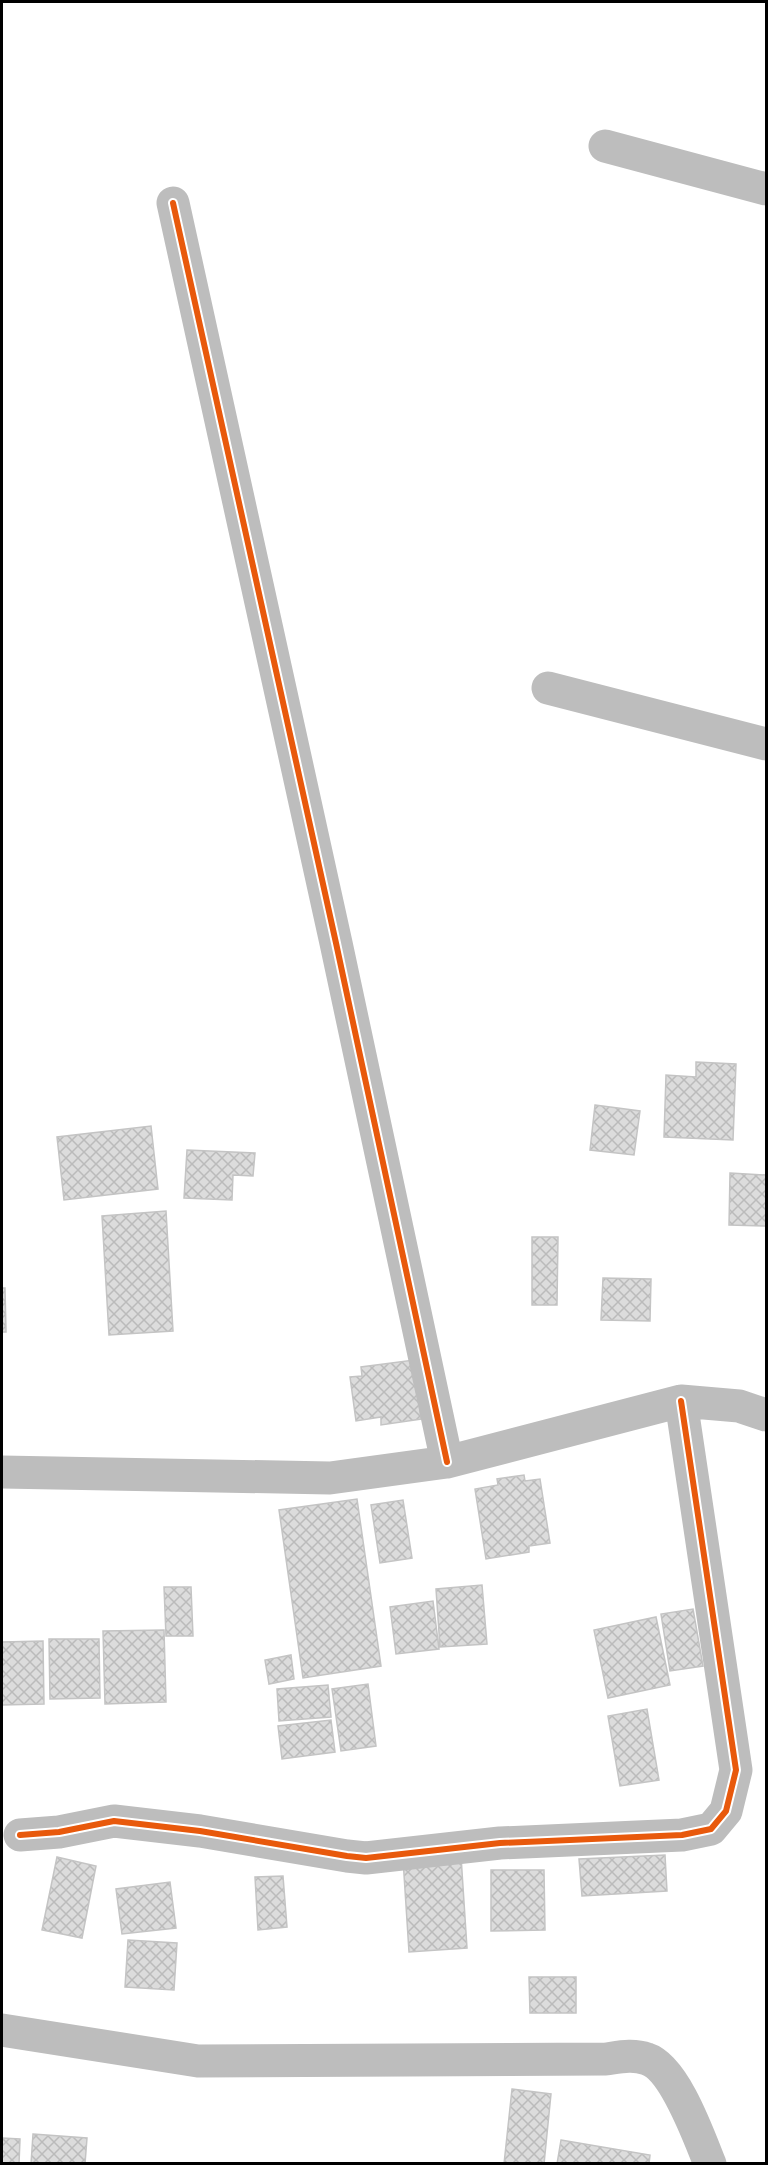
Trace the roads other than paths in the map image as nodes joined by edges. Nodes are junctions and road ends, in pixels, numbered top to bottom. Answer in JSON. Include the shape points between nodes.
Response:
{"nodes":[{"id":1,"x":606,"y":146,"type":"dead end"},
{"id":2,"x":766,"y":189,"type":"edge"},
{"id":3,"x":173,"y":203,"type":"dead end"},
{"id":4,"x":548,"y":688,"type":"dead end"},
{"id":5,"x":766,"y":744,"type":"edge"},
{"id":6,"x":681,"y":1401,"type":"junction"},
{"id":7,"x":766,"y":1415,"type":"edge"},
{"id":8,"x":447,"y":1462,"type":"junction"},
{"id":9,"x":2,"y":1472,"type":"edge"},
{"id":10,"x":20,"y":1836,"type":"dead end"},
{"id":11,"x":2,"y":2030,"type":"edge"},
{"id":12,"x":711,"y":2163,"type":"edge"}],
"edges":[{"from":1,"to":2,"type":"street"},
{"from":3,"to":8,"type":"street"},
{"from":4,"to":5,"type":"street"},
{"from":6,"to":7,"type":"street","via":[[739,1406]]},
{"from":6,"to":8,"type":"street"},
{"from":6,"to":10,"type":"street","via":[[736,1770],[726,1811],[711,1829],[682,1835],[500,1843],[366,1857],[114,1821]]},
{"from":8,"to":9,"type":"street","via":[[330,1478]]},
{"from":11,"to":12,"type":"street","via":[[198,2061],[634,2056],[650,2060],[667,2073]]}]}
